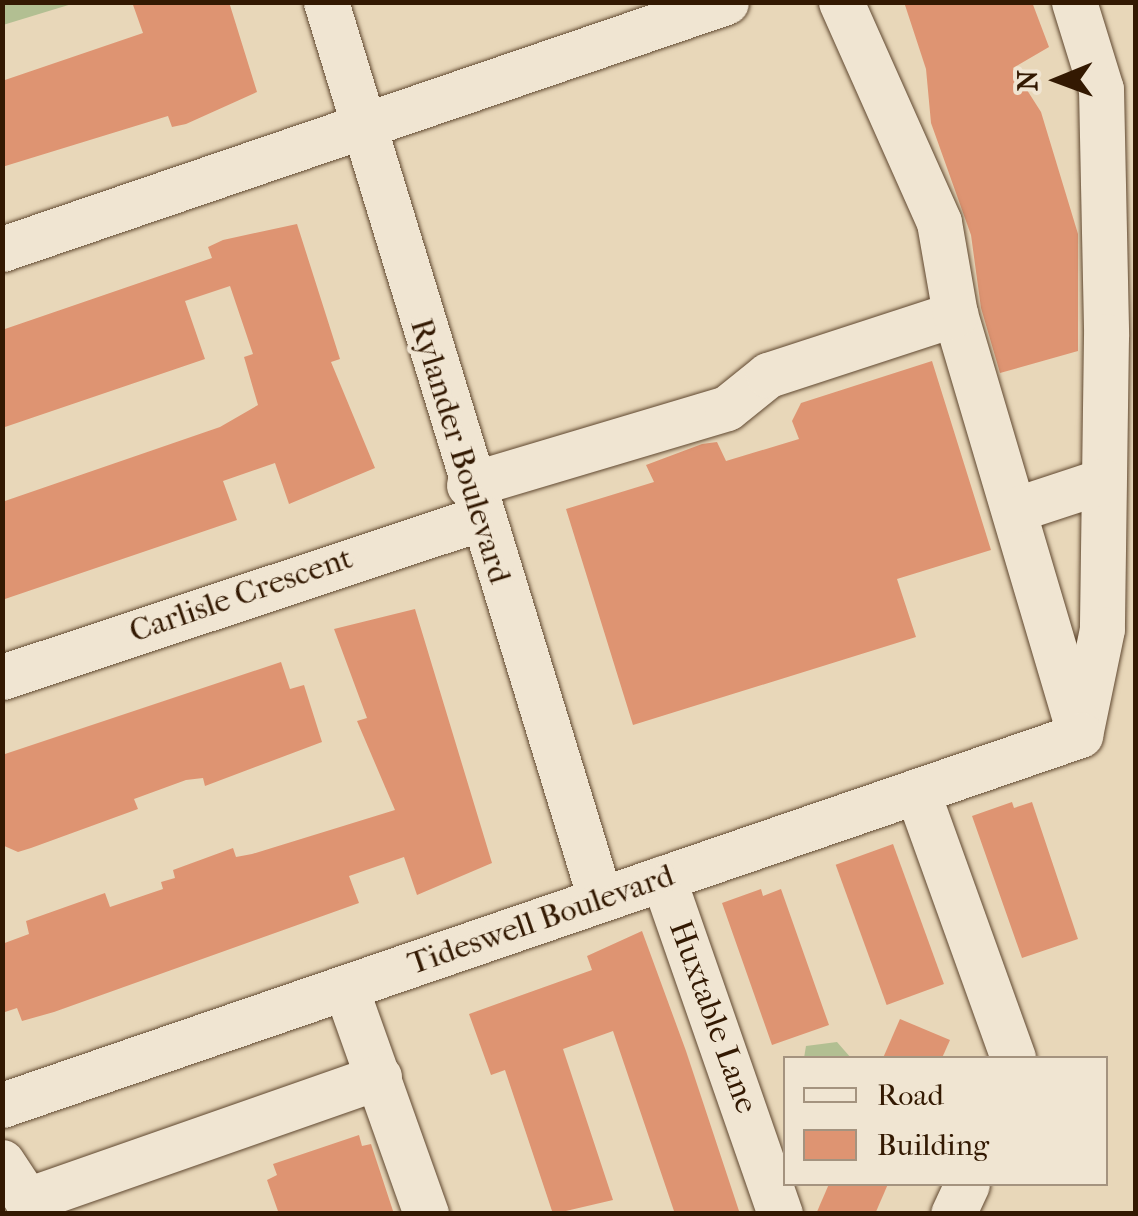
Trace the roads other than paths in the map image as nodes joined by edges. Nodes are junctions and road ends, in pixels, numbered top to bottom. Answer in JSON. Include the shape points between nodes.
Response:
{"nodes":[{"id":1,"x":326,"y":2,"type":"edge"},
{"id":2,"x":726,"y":2,"type":"edge"},
{"id":3,"x":842,"y":2,"type":"edge"},
{"id":4,"x":1074,"y":2,"type":"edge"},
{"id":5,"x":362,"y":126,"type":"junction"},
{"id":6,"x":2,"y":248,"type":"edge"},
{"id":7,"x":956,"y":314,"type":"junction"},
{"id":8,"x":1102,"y":481,"type":"junction"},
{"id":9,"x":475,"y":502,"type":"junction"},
{"id":10,"x":1014,"y":510,"type":"junction"},
{"id":11,"x":2,"y":677,"type":"edge"},
{"id":12,"x":1080,"y":735,"type":"junction"},
{"id":13,"x":917,"y":790,"type":"junction"},
{"id":14,"x":663,"y":878,"type":"junction"},
{"id":15,"x":600,"y":898,"type":"junction"},
{"id":16,"x":346,"y":989,"type":"junction"},
{"id":17,"x":1012,"y":1056,"type":"edge"},
{"id":18,"x":378,"y":1076,"type":"junction"},
{"id":19,"x":2,"y":1106,"type":"edge"},
{"id":20,"x":2,"y":1162,"type":"edge"},
{"id":21,"x":966,"y":1186,"type":"edge"},
{"id":22,"x":426,"y":1214,"type":"edge"},
{"id":23,"x":780,"y":1214,"type":"edge"},
{"id":24,"x":953,"y":1214,"type":"edge"}],
"edges":[{"from":1,"to":5,"type":"street","name":"Rylander Boulevard"},
{"from":2,"to":5,"type":"street"},
{"from":3,"to":7,"type":"street","via":[[939,222]]},
{"from":4,"to":8,"type":"street","via":[[1101,88]]},
{"from":5,"to":6,"type":"street"},
{"from":5,"to":9,"type":"street","name":"Rylander Boulevard"},
{"from":7,"to":9,"type":"street","name":"Carlisle Crescent","via":[[768,376],[728,408]]},
{"from":7,"to":10,"type":"street"},
{"from":8,"to":10,"type":"street"},
{"from":8,"to":12,"type":"street","via":[[1102,628]]},
{"from":9,"to":11,"type":"street","name":"Carlisle Crescent"},
{"from":9,"to":15,"type":"street","name":"Rylander Boulevard"},
{"from":10,"to":12,"type":"street"},
{"from":12,"to":13,"type":"street","name":"Tideswell Boulevard"},
{"from":13,"to":14,"type":"street","name":"Tideswell Boulevard"},
{"from":13,"to":17,"type":"street"},
{"from":14,"to":15,"type":"street","name":"Tideswell Boulevard"},
{"from":14,"to":23,"type":"street","name":"Huxtable Lane"},
{"from":15,"to":16,"type":"street","name":"Tideswell Boulevard"},
{"from":16,"to":18,"type":"street"},
{"from":16,"to":19,"type":"street","name":"Tideswell Boulevard"},
{"from":18,"to":20,"type":"street","via":[[27,1200]]},
{"from":18,"to":22,"type":"street"},
{"from":21,"to":24,"type":"street"}]}
